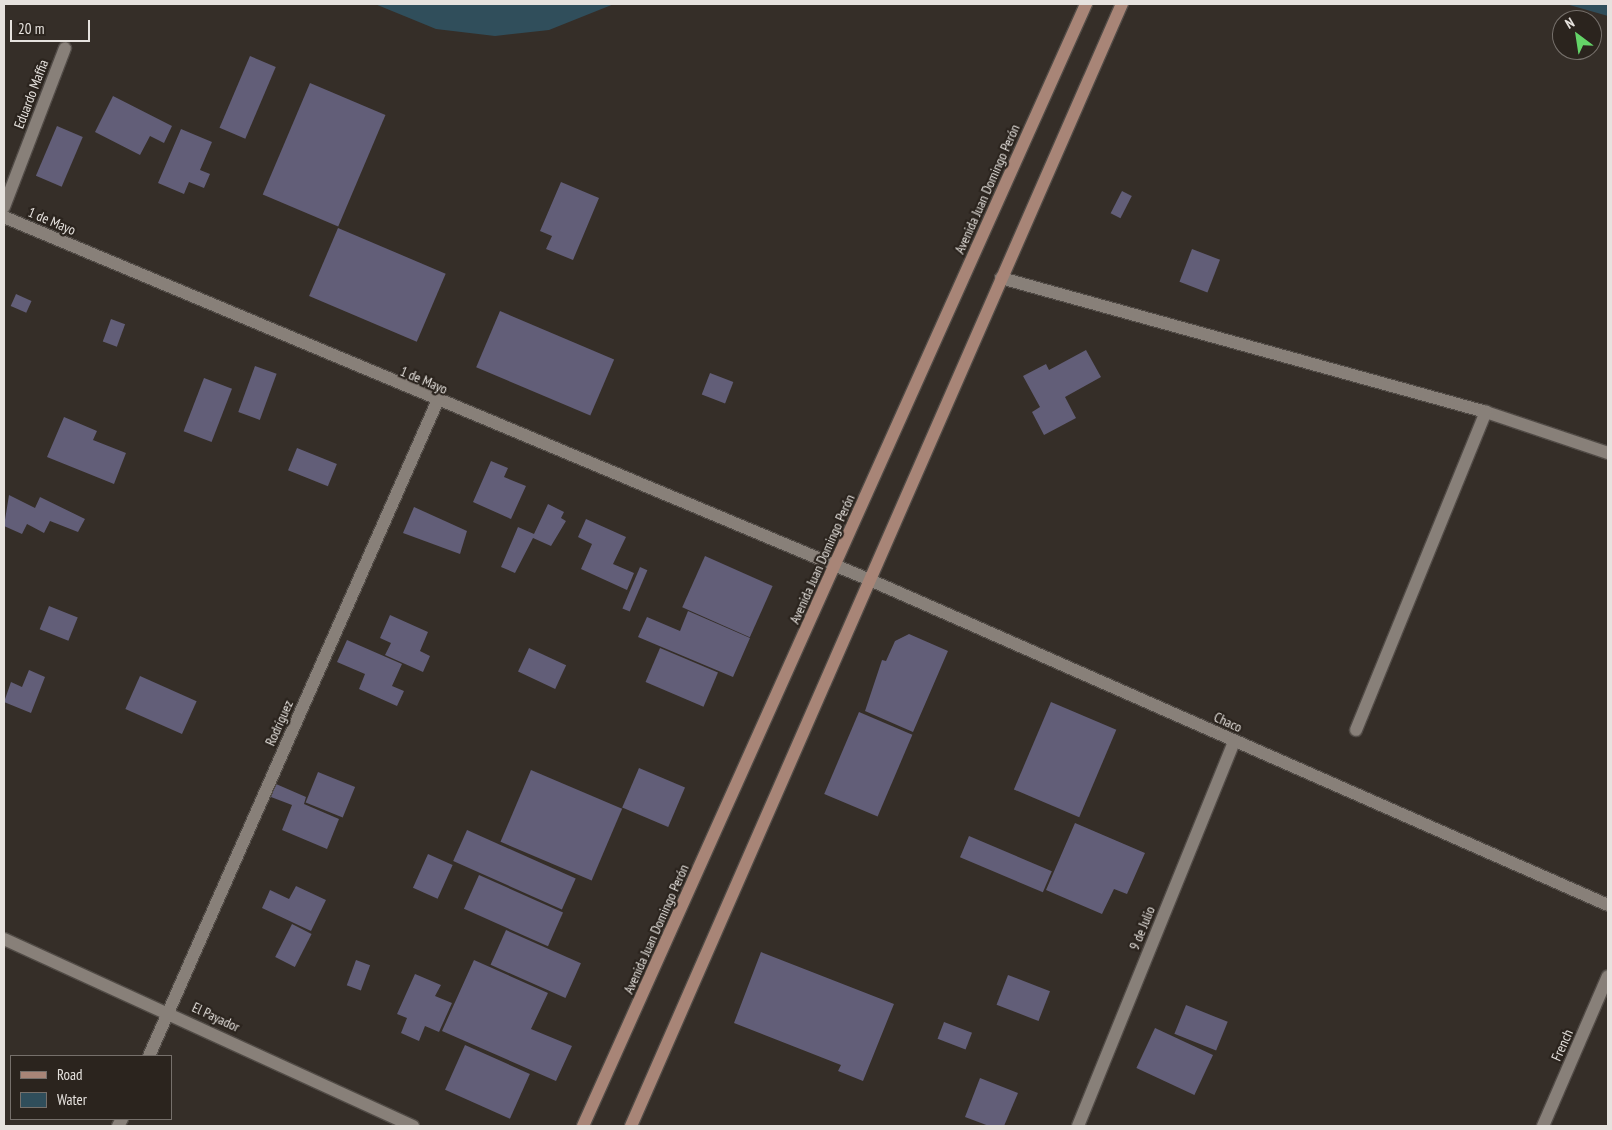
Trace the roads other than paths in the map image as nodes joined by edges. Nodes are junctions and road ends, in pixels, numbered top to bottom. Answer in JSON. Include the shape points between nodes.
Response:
{"nodes":[{"id":1,"x":1086,"y":4,"type":"edge"},
{"id":2,"x":1122,"y":4,"type":"edge"},
{"id":3,"x":65,"y":48,"type":"dead end"},
{"id":4,"x":4,"y":206,"type":"edge"},
{"id":5,"x":4,"y":217,"type":"edge"},
{"id":6,"x":1001,"y":278,"type":"junction"},
{"id":7,"x":437,"y":402,"type":"junction"},
{"id":8,"x":1486,"y":412,"type":"junction"},
{"id":9,"x":1608,"y":453,"type":"edge"},
{"id":10,"x":835,"y":566,"type":"junction"},
{"id":11,"x":870,"y":580,"type":"junction"},
{"id":12,"x":1356,"y":730,"type":"dead end"},
{"id":13,"x":1234,"y":741,"type":"junction"},
{"id":14,"x":1608,"y":905,"type":"edge"},
{"id":15,"x":4,"y":940,"type":"edge"},
{"id":16,"x":1608,"y":976,"type":"edge"},
{"id":17,"x":168,"y":1012,"type":"junction"},
{"id":18,"x":149,"y":1055,"type":"edge"},
{"id":19,"x":413,"y":1126,"type":"edge"},
{"id":20,"x":583,"y":1126,"type":"edge"},
{"id":21,"x":631,"y":1126,"type":"edge"},
{"id":22,"x":1078,"y":1126,"type":"edge"},
{"id":23,"x":1543,"y":1126,"type":"edge"}],
"edges":[{"from":1,"to":10,"type":"main road","name":"Avenida Juan Domingo Perón"},
{"from":2,"to":6,"type":"main road"},
{"from":3,"to":4,"type":"street","name":"Eduardo Maffia"},
{"from":5,"to":7,"type":"street","name":"1 de Mayo"},
{"from":6,"to":8,"type":"street"},
{"from":6,"to":11,"type":"main road"},
{"from":7,"to":10,"type":"street","name":"1 de Mayo"},
{"from":7,"to":17,"type":"street","name":"Rodríguez"},
{"from":8,"to":9,"type":"street"},
{"from":8,"to":12,"type":"street"},
{"from":10,"to":11,"type":"street","name":"Chaco"},
{"from":10,"to":20,"type":"main road","name":"Avenida Juan Domingo Perón"},
{"from":11,"to":13,"type":"street","name":"Chaco"},
{"from":11,"to":21,"type":"main road"},
{"from":13,"to":14,"type":"street","name":"Chaco"},
{"from":13,"to":22,"type":"street","name":"9 de Julio"},
{"from":15,"to":17,"type":"street","name":"El Payador"},
{"from":16,"to":23,"type":"street","name":"French"},
{"from":17,"to":18,"type":"street","name":"Rodríguez"},
{"from":17,"to":19,"type":"street","name":"El Payador"}]}
